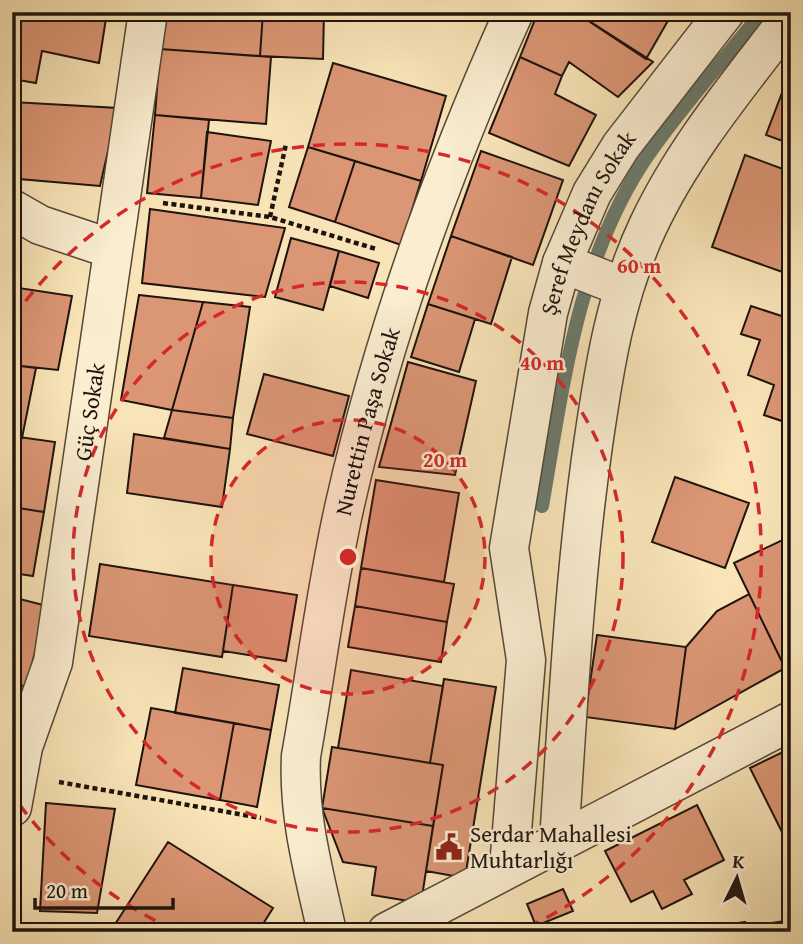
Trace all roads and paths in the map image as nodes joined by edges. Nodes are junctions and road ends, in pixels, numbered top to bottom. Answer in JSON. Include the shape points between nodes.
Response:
{"nodes":[{"id":1,"x":148,"y":12,"type":"edge"},
{"id":2,"x":514,"y":12,"type":"edge"},
{"id":3,"x":724,"y":12,"type":"edge"},
{"id":4,"x":791,"y":16,"type":"edge"},
{"id":5,"x":286,"y":144,"type":"dead end"},
{"id":6,"x":118,"y":198,"type":"junction"},
{"id":7,"x":12,"y":209,"type":"edge"},
{"id":8,"x":271,"y":217,"type":"junction"},
{"id":9,"x":112,"y":248,"type":"junction"},
{"id":10,"x":417,"y":261,"type":"junction"},
{"id":11,"x":564,"y":263,"type":"junction"},
{"id":12,"x":620,"y":286,"type":"junction"},
{"id":13,"x":791,"y":721,"type":"edge"},
{"id":14,"x":15,"y":791,"type":"edge"},
{"id":15,"x":303,"y":826,"type":"junction"},
{"id":16,"x":559,"y":841,"type":"junction"},
{"id":17,"x":509,"y":867,"type":"junction"},
{"id":18,"x":327,"y":932,"type":"edge"},
{"id":19,"x":387,"y":932,"type":"edge"}],
"edges":[{"from":1,"to":6,"type":"street","name":"Güç Sokak"},
{"from":2,"to":10,"type":"street","name":"Nurettin Paşa Sokak","via":[[472,108]]},
{"from":3,"to":11,"type":"street","name":"Şeref Meydanı Sokak","via":[[621,146],[592,193]]},
{"from":4,"to":12,"type":"street","via":[[691,149]]},
{"from":5,"to":8,"type":"path"},
{"from":6,"to":8,"type":"path"},
{"from":6,"to":9,"type":"street","name":"Güç Sokak"},
{"from":7,"to":9,"type":"street","via":[[40,225]]},
{"from":8,"to":10,"type":"path"},
{"from":9,"to":14,"type":"street","name":"Güç Sokak","via":[[53,662]]},
{"from":10,"to":15,"type":"street","name":"Nurettin Paşa Sokak","via":[[344,507],[301,756]]},
{"from":11,"to":12,"type":"street"},
{"from":11,"to":17,"type":"street","name":"Şeref Meydanı Sokak","via":[[538,359],[509,548],[526,660]]},
{"from":12,"to":16,"type":"street","via":[[578,546]]},
{"from":13,"to":16,"type":"street"},
{"from":14,"to":15,"type":"path"},
{"from":15,"to":18,"type":"street","name":"Nurettin Paşa Sokak"},
{"from":16,"to":17,"type":"street"},
{"from":17,"to":19,"type":"street"}]}
